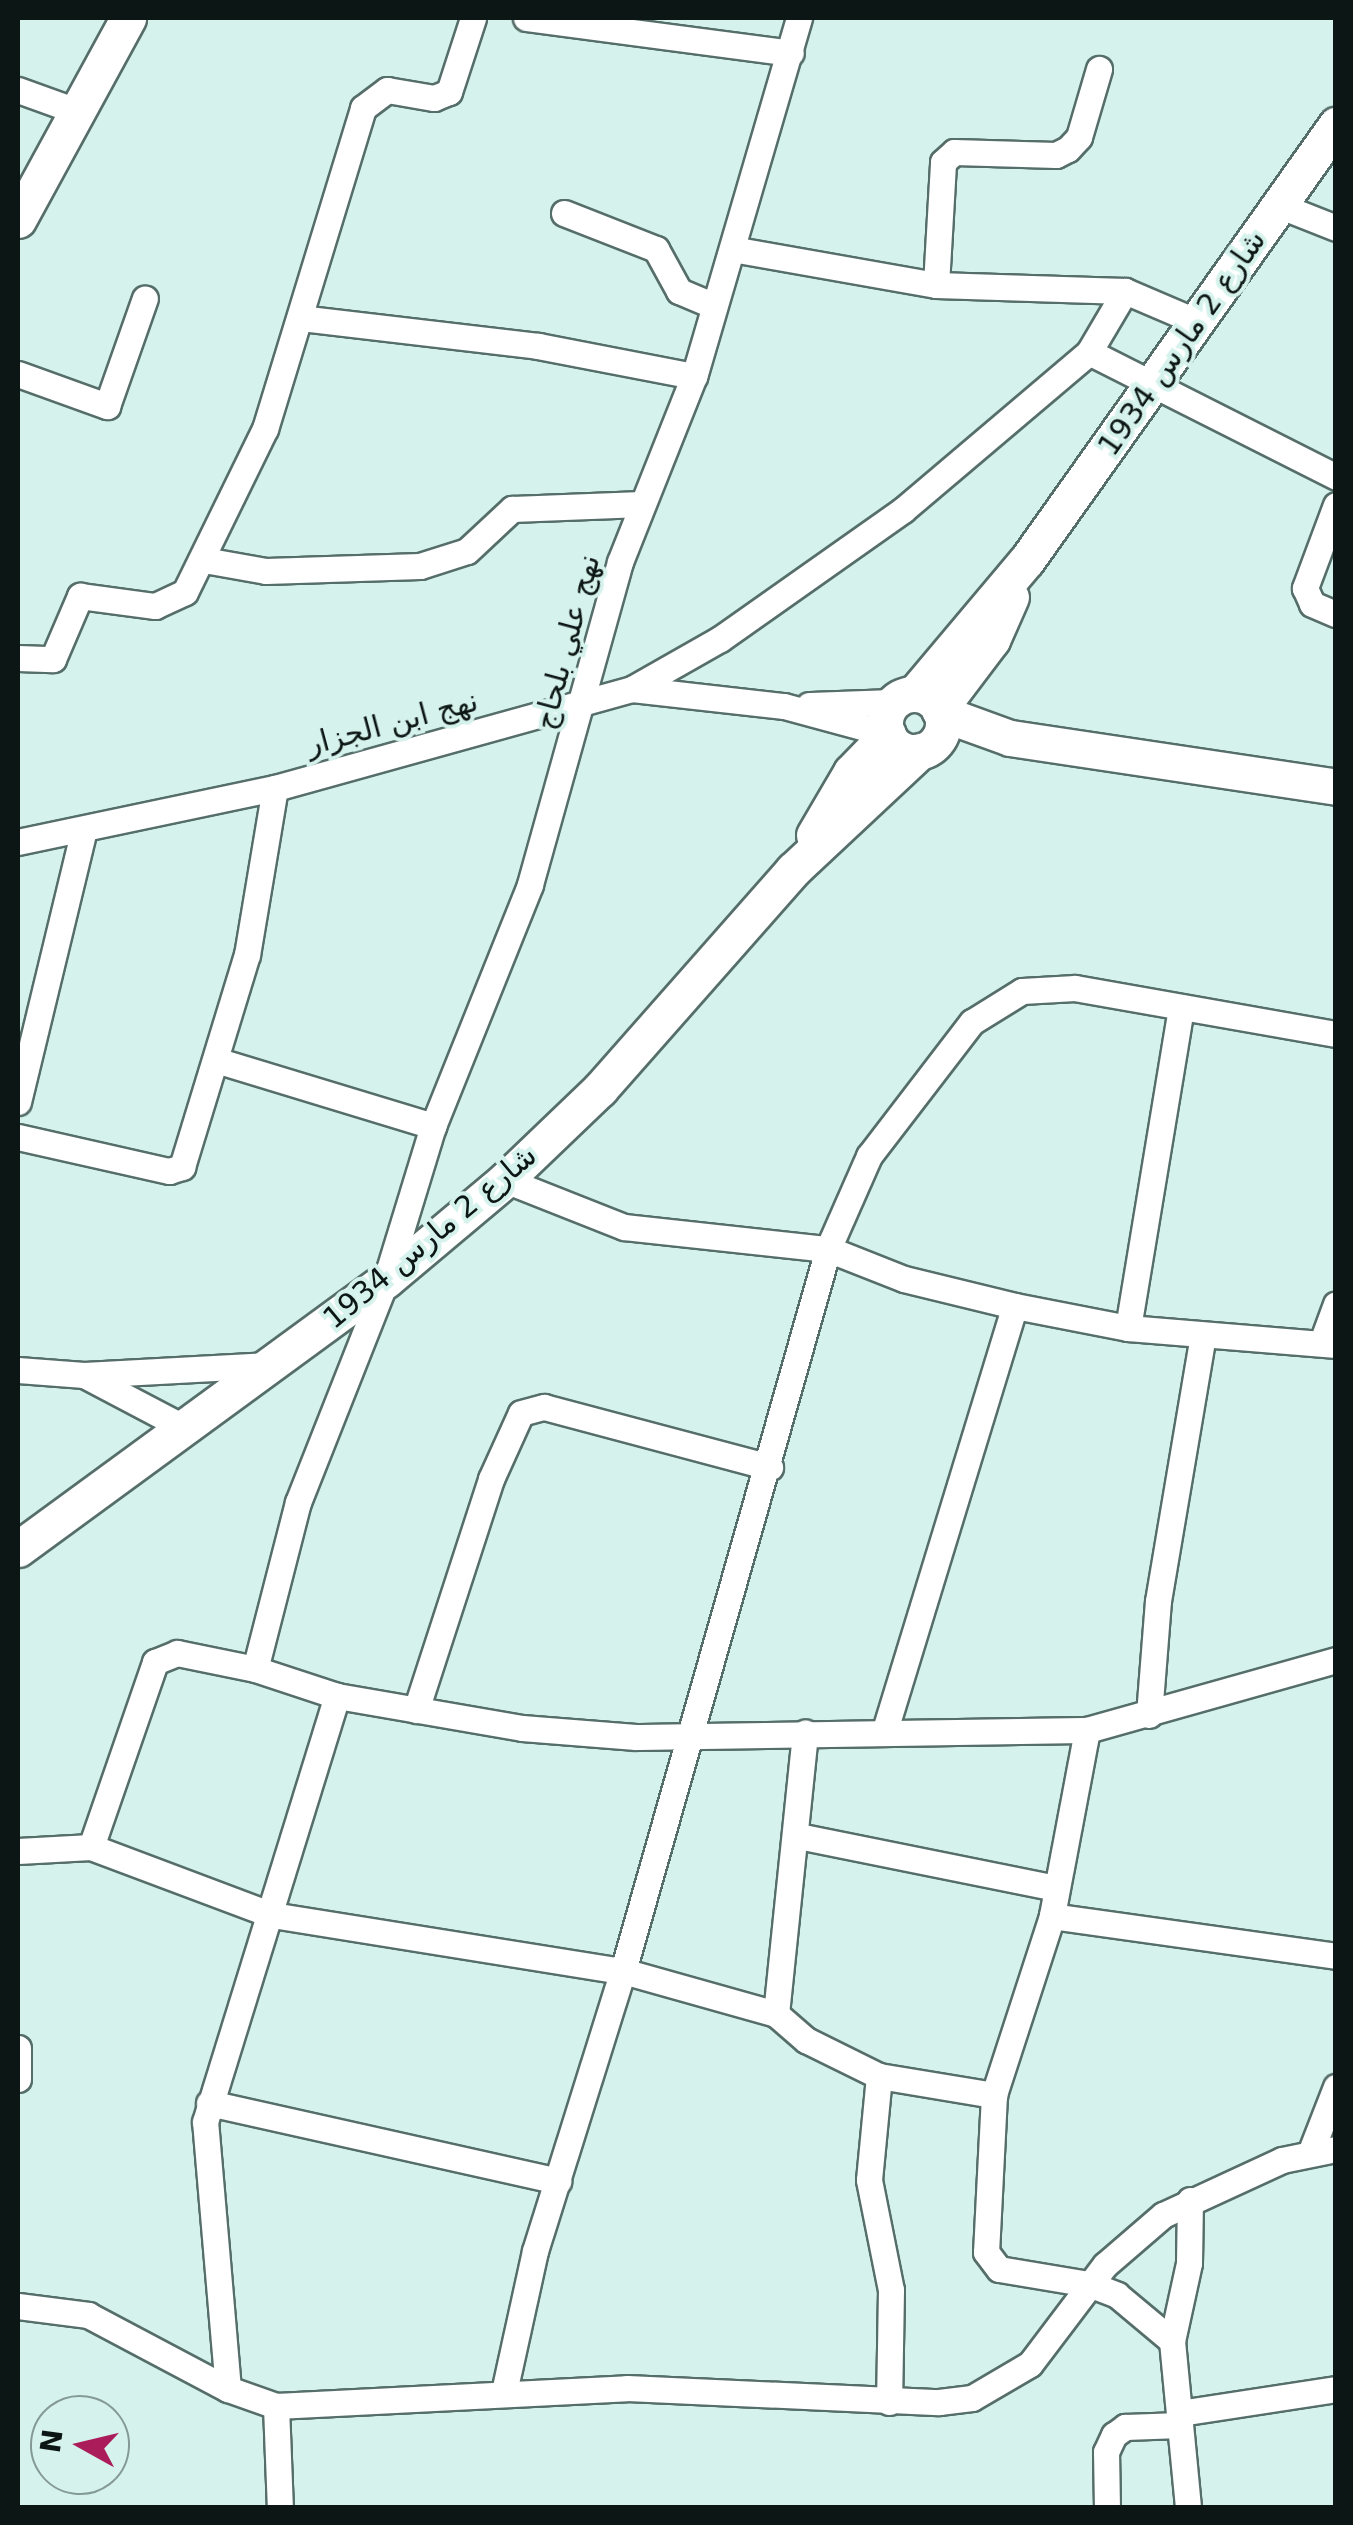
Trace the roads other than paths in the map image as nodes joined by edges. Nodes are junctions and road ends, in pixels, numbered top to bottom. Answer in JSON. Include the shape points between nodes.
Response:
{"nodes":[{"id":1,"x":128,"y":18,"type":"edge"},
{"id":2,"x":473,"y":18,"type":"edge"},
{"id":3,"x":526,"y":18,"type":"edge"},
{"id":4,"x":799,"y":18,"type":"edge"},
{"id":5,"x":791,"y":54,"type":"junction"},
{"id":6,"x":1098,"y":69,"type":"dead end"},
{"id":7,"x":18,"y":90,"type":"edge"},
{"id":8,"x":76,"y":110,"type":"junction"},
{"id":9,"x":1336,"y":125,"type":"edge"},
{"id":10,"x":1278,"y":205,"type":"junction"},
{"id":11,"x":564,"y":213,"type":"dead end"},
{"id":12,"x":18,"y":220,"type":"edge"},
{"id":13,"x":1336,"y":228,"type":"edge"},
{"id":14,"x":732,"y":249,"type":"junction"},
{"id":15,"x":936,"y":285,"type":"junction"},
{"id":16,"x":1126,"y":291,"type":"junction"},
{"id":17,"x":145,"y":298,"type":"dead end"},
{"id":18,"x":714,"y":306,"type":"junction"},
{"id":19,"x":301,"y":318,"type":"junction"},
{"id":20,"x":1200,"y":323,"type":"junction"},
{"id":21,"x":1089,"y":352,"type":"junction"},
{"id":22,"x":18,"y":374,"type":"edge"},
{"id":23,"x":694,"y":376,"type":"junction"},
{"id":24,"x":1155,"y":385,"type":"junction"},
{"id":25,"x":1336,"y":477,"type":"edge"},
{"id":26,"x":642,"y":504,"type":"junction"},
{"id":27,"x":1336,"y":505,"type":"edge"},
{"id":28,"x":204,"y":560,"type":"junction"},
{"id":29,"x":1336,"y":614,"type":"edge"},
{"id":30,"x":18,"y":658,"type":"edge"},
{"id":31,"x":632,"y":688,"type":"junction"},
{"id":32,"x":584,"y":706,"type":"junction"},
{"id":33,"x":918,"y":721,"type":"junction"},
{"id":34,"x":1336,"y":787,"type":"edge"},
{"id":35,"x":275,"y":788,"type":"junction"},
{"id":36,"x":84,"y":830,"type":"junction"},
{"id":37,"x":18,"y":842,"type":"edge"},
{"id":38,"x":1181,"y":1007,"type":"junction"},
{"id":39,"x":1336,"y":1034,"type":"edge"},
{"id":40,"x":219,"y":1061,"type":"junction"},
{"id":41,"x":18,"y":1102,"type":"edge"},
{"id":42,"x":433,"y":1126,"type":"junction"},
{"id":43,"x":18,"y":1137,"type":"edge"},
{"id":44,"x":505,"y":1180,"type":"junction"},
{"id":45,"x":828,"y":1249,"type":"junction"},
{"id":46,"x":386,"y":1280,"type":"junction"},
{"id":47,"x":1336,"y":1304,"type":"edge"},
{"id":48,"x":1014,"y":1306,"type":"junction"},
{"id":49,"x":1128,"y":1328,"type":"junction"},
{"id":50,"x":1203,"y":1335,"type":"junction"},
{"id":51,"x":1329,"y":1344,"type":"edge"},
{"id":52,"x":270,"y":1365,"type":"junction"},
{"id":53,"x":18,"y":1370,"type":"edge"},
{"id":54,"x":84,"y":1375,"type":"junction"},
{"id":55,"x":183,"y":1428,"type":"junction"},
{"id":56,"x":770,"y":1468,"type":"junction"},
{"id":57,"x":18,"y":1549,"type":"edge"},
{"id":58,"x":1336,"y":1660,"type":"edge"},
{"id":59,"x":255,"y":1668,"type":"junction"},
{"id":60,"x":337,"y":1696,"type":"junction"},
{"id":61,"x":416,"y":1710,"type":"junction"},
{"id":62,"x":1149,"y":1715,"type":"junction"},
{"id":63,"x":886,"y":1730,"type":"junction"},
{"id":64,"x":1087,"y":1730,"type":"junction"},
{"id":65,"x":805,"y":1732,"type":"junction"},
{"id":66,"x":691,"y":1736,"type":"junction"},
{"id":67,"x":798,"y":1836,"type":"junction"},
{"id":68,"x":91,"y":1847,"type":"junction"},
{"id":69,"x":18,"y":1850,"type":"edge"},
{"id":70,"x":1055,"y":1888,"type":"junction"},
{"id":71,"x":272,"y":1915,"type":"junction"},
{"id":72,"x":1052,"y":1916,"type":"junction"},
{"id":73,"x":1336,"y":1956,"type":"edge"},
{"id":74,"x":623,"y":1971,"type":"junction"},
{"id":75,"x":776,"y":2014,"type":"junction"},
{"id":76,"x":18,"y":2048,"type":"edge"},
{"id":77,"x":879,"y":2076,"type":"junction"},
{"id":78,"x":18,"y":2079,"type":"edge"},
{"id":79,"x":1336,"y":2088,"type":"edge"},
{"id":80,"x":994,"y":2095,"type":"junction"},
{"id":81,"x":208,"y":2103,"type":"junction"},
{"id":82,"x":1323,"y":2150,"type":"edge"},
{"id":83,"x":558,"y":2181,"type":"junction"},
{"id":84,"x":1190,"y":2200,"type":"junction"},
{"id":85,"x":1089,"y":2284,"type":"junction"},
{"id":86,"x":18,"y":2306,"type":"edge"},
{"id":87,"x":1172,"y":2341,"type":"junction"},
{"id":88,"x":1336,"y":2388,"type":"edge"},
{"id":89,"x":228,"y":2389,"type":"junction"},
{"id":90,"x":504,"y":2392,"type":"junction"},
{"id":91,"x":889,"y":2402,"type":"junction"},
{"id":92,"x":276,"y":2406,"type":"junction"},
{"id":93,"x":1180,"y":2419,"type":"junction"},
{"id":94,"x":280,"y":2508,"type":"edge"},
{"id":95,"x":1107,"y":2508,"type":"edge"},
{"id":96,"x":1188,"y":2508,"type":"edge"}],
"edges":[{"from":1,"to":8,"type":"street"},
{"from":2,"to":19,"type":"street","via":[[450,92],[434,98],[388,90],[363,108]]},
{"from":3,"to":5,"type":"street"},
{"from":4,"to":5,"type":"street","name":"نهج علي بلحاج"},
{"from":5,"to":14,"type":"street","name":"نهج علي بلحاج"},
{"from":6,"to":15,"type":"street","via":[[1078,137],[1068,149],[1056,155],[954,152],[944,162]]},
{"from":7,"to":8,"type":"street"},
{"from":8,"to":12,"type":"street"},
{"from":9,"to":10,"type":"street","name":"شارع 2 مارس 1934"},
{"from":10,"to":13,"type":"street"},
{"from":10,"to":20,"type":"street","name":"شارع 2 مارس 1934"},
{"from":11,"to":18,"type":"street","via":[[656,248],[679,291]]},
{"from":14,"to":15,"type":"street"},
{"from":14,"to":18,"type":"street","name":"نهج علي بلحاج"},
{"from":15,"to":16,"type":"street"},
{"from":16,"to":20,"type":"street"},
{"from":16,"to":21,"type":"street"},
{"from":17,"to":22,"type":"street","via":[[118,390],[107,406]]},
{"from":18,"to":23,"type":"street","name":"نهج علي بلحاج"},
{"from":19,"to":23,"type":"street","via":[[538,346]]},
{"from":19,"to":28,"type":"street","via":[[265,429]]},
{"from":20,"to":24,"type":"street","name":"شارع 2 مارس 1934"},
{"from":21,"to":24,"type":"street"},
{"from":21,"to":31,"type":"street","via":[[903,510],[720,639]]},
{"from":23,"to":26,"type":"street","name":"نهج علي بلحاج"},
{"from":24,"to":25,"type":"street"},
{"from":24,"to":33,"type":"street","name":"شارع 2 مارس 1934"},
{"from":26,"to":28,"type":"street","via":[[512,510],[468,551],[420,566],[266,571]]},
{"from":26,"to":32,"type":"street","name":"نهج علي بلحاج"},
{"from":27,"to":29,"type":"street","via":[[1305,588],[1312,604]]},
{"from":28,"to":30,"type":"street","via":[[171,602],[80,596],[53,659]]},
{"from":31,"to":32,"type":"street","name":"نهج ابن الجزار"},
{"from":31,"to":33,"type":"street","name":"نهج ابن الجزار"},
{"from":32,"to":35,"type":"street","name":"نهج ابن الجزار"},
{"from":32,"to":42,"type":"street","name":"نهج علي بلحاج","via":[[530,885]]},
{"from":33,"to":34,"type":"street"},
{"from":33,"to":44,"type":"street","name":"شارع 2 مارس 1934","via":[[852,772],[793,870],[600,1089]]},
{"from":35,"to":36,"type":"street","name":"نهج ابن الجزار"},
{"from":35,"to":40,"type":"street","via":[[258,902]]},
{"from":36,"to":37,"type":"street","name":"نهج ابن الجزار"},
{"from":36,"to":41,"type":"street"},
{"from":38,"to":39,"type":"street"},
{"from":38,"to":45,"type":"street","via":[[1047,986],[999,1001],[972,1022],[896,1113]]},
{"from":38,"to":49,"type":"street"},
{"from":40,"to":42,"type":"street"},
{"from":40,"to":43,"type":"street","via":[[187,1159],[177,1170]]},
{"from":42,"to":46,"type":"street","name":"نهج علي بلحاج"},
{"from":44,"to":45,"type":"street","via":[[624,1227]]},
{"from":44,"to":46,"type":"street","name":"شارع 2 مارس 1934"},
{"from":45,"to":48,"type":"street","via":[[904,1279]]},
{"from":45,"to":56,"type":"street"},
{"from":46,"to":52,"type":"street","name":"شارع 2 مارس 1934"},
{"from":46,"to":59,"type":"street","name":"نهج علي بلحاج","via":[[298,1502]]},
{"from":47,"to":51,"type":"street"},
{"from":48,"to":49,"type":"street"},
{"from":48,"to":63,"type":"street"},
{"from":49,"to":50,"type":"street"},
{"from":50,"to":51,"type":"street"},
{"from":50,"to":62,"type":"street","via":[[1158,1600]]},
{"from":52,"to":54,"type":"street"},
{"from":52,"to":55,"type":"street","name":"شارع 2 مارس 1934"},
{"from":53,"to":54,"type":"street"},
{"from":54,"to":55,"type":"street"},
{"from":55,"to":57,"type":"street","name":"شارع 2 مارس 1934"},
{"from":56,"to":61,"type":"street","via":[[544,1407],[520,1413],[491,1479]]},
{"from":56,"to":66,"type":"street"},
{"from":58,"to":62,"type":"street"},
{"from":59,"to":60,"type":"street"},
{"from":59,"to":68,"type":"street","via":[[177,1653],[155,1662]]},
{"from":60,"to":61,"type":"street"},
{"from":60,"to":71,"type":"street"},
{"from":61,"to":66,"type":"street","via":[[585,1736]]},
{"from":62,"to":64,"type":"street"},
{"from":63,"to":64,"type":"street"},
{"from":63,"to":65,"type":"street"},
{"from":64,"to":70,"type":"street"},
{"from":65,"to":66,"type":"street"},
{"from":65,"to":67,"type":"street"},
{"from":66,"to":74,"type":"street"},
{"from":67,"to":70,"type":"street"},
{"from":67,"to":75,"type":"street"},
{"from":68,"to":69,"type":"street"},
{"from":68,"to":71,"type":"street"},
{"from":70,"to":72,"type":"street"},
{"from":71,"to":74,"type":"street"},
{"from":71,"to":81,"type":"street"},
{"from":72,"to":73,"type":"street"},
{"from":72,"to":80,"type":"street"},
{"from":74,"to":75,"type":"street"},
{"from":74,"to":83,"type":"street"},
{"from":75,"to":77,"type":"street","via":[[818,2048]]},
{"from":76,"to":78,"type":"street"},
{"from":77,"to":80,"type":"street"},
{"from":77,"to":91,"type":"street","via":[[869,2180],[892,2303]]},
{"from":79,"to":82,"type":"street"},
{"from":80,"to":85,"type":"street","via":[[985,2236],[991,2263]]},
{"from":81,"to":83,"type":"street"},
{"from":81,"to":89,"type":"street","via":[[204,2144]]},
{"from":82,"to":84,"type":"street"},
{"from":83,"to":90,"type":"street"},
{"from":84,"to":85,"type":"street","via":[[1125,2245]]},
{"from":84,"to":87,"type":"street","via":[[1189,2263]]},
{"from":85,"to":87,"type":"street","via":[[1141,2311]]},
{"from":85,"to":91,"type":"street","via":[[1046,2348],[1004,2384],[972,2398]]},
{"from":86,"to":89,"type":"street","via":[[88,2315]]},
{"from":87,"to":93,"type":"street"},
{"from":88,"to":93,"type":"street"},
{"from":89,"to":92,"type":"street"},
{"from":90,"to":91,"type":"street","via":[[628,2388]]},
{"from":90,"to":92,"type":"street"},
{"from":92,"to":94,"type":"street"},
{"from":93,"to":95,"type":"street","via":[[1114,2434],[1106,2452]]},
{"from":93,"to":96,"type":"street"}]}
